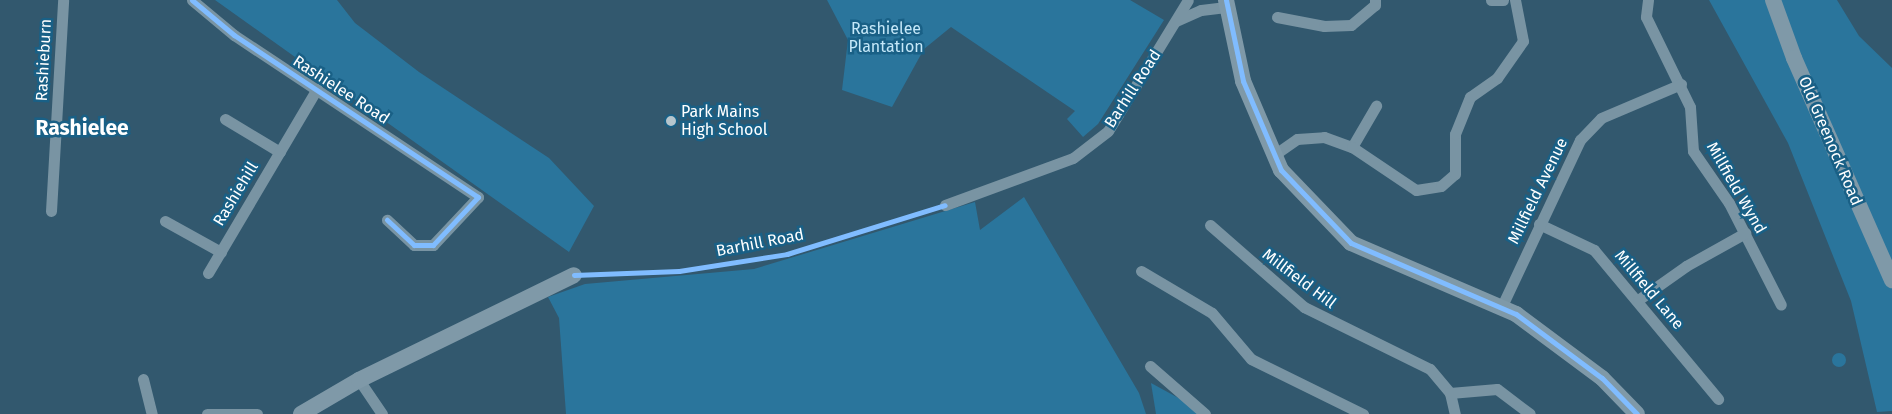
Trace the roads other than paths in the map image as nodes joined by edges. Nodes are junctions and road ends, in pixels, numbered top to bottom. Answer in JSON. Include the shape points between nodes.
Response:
{"nodes":[{"id":1,"x":64,"y":0,"type":"edge"},
{"id":2,"x":192,"y":0,"type":"edge"},
{"id":3,"x":1188,"y":0,"type":"edge"},
{"id":4,"x":1375,"y":0,"type":"edge"},
{"id":5,"x":1490,"y":0,"type":"edge"},
{"id":6,"x":1503,"y":0,"type":"edge"},
{"id":7,"x":1515,"y":0,"type":"edge"},
{"id":8,"x":1648,"y":0,"type":"edge"},
{"id":9,"x":1773,"y":0,"type":"edge"},
{"id":10,"x":1226,"y":4,"type":"edge"},
{"id":11,"x":1277,"y":17,"type":"dead end"},
{"id":12,"x":1176,"y":21,"type":"junction"},
{"id":13,"x":1681,"y":84,"type":"junction"},
{"id":14,"x":317,"y":89,"type":"junction"},
{"id":15,"x":1376,"y":106,"type":"dead end"},
{"id":16,"x":225,"y":119,"type":"dead end"},
{"id":17,"x":1352,"y":147,"type":"junction"},
{"id":18,"x":280,"y":152,"type":"junction"},
{"id":19,"x":1274,"y":155,"type":"junction"},
{"id":20,"x":945,"y":205,"type":"dead end"},
{"id":21,"x":51,"y":211,"type":"dead end"},
{"id":22,"x":387,"y":220,"type":"dead end"},
{"id":23,"x":166,"y":222,"type":"dead end"},
{"id":24,"x":1539,"y":224,"type":"junction"},
{"id":25,"x":1210,"y":225,"type":"dead end"},
{"id":26,"x":1745,"y":233,"type":"junction"},
{"id":27,"x":220,"y":252,"type":"junction"},
{"id":28,"x":1141,"y":271,"type":"dead end"},
{"id":29,"x":208,"y":274,"type":"dead end"},
{"id":30,"x":574,"y":275,"type":"dead end"},
{"id":31,"x":1892,"y":280,"type":"edge"},
{"id":32,"x":1638,"y":300,"type":"junction"},
{"id":33,"x":1781,"y":305,"type":"dead end"},
{"id":34,"x":1502,"y":308,"type":"junction"},
{"id":35,"x":1150,"y":366,"type":"dead end"},
{"id":36,"x":142,"y":379,"type":"dead end"},
{"id":37,"x":359,"y":380,"type":"junction"},
{"id":38,"x":1450,"y":393,"type":"junction"},
{"id":39,"x":1718,"y":400,"type":"dead end"},
{"id":40,"x":152,"y":414,"type":"edge"},
{"id":41,"x":207,"y":414,"type":"edge"},
{"id":42,"x":256,"y":414,"type":"edge"},
{"id":43,"x":302,"y":414,"type":"edge"},
{"id":44,"x":382,"y":414,"type":"edge"},
{"id":45,"x":1205,"y":414,"type":"edge"},
{"id":46,"x":1363,"y":414,"type":"edge"},
{"id":47,"x":1454,"y":414,"type":"edge"},
{"id":48,"x":1530,"y":414,"type":"edge"},
{"id":49,"x":1637,"y":414,"type":"edge"}],
"edges":[{"from":1,"to":21,"type":"street","name":"Rashieburn"},
{"from":2,"to":14,"type":"street","name":"Rashielee Road"},
{"from":3,"to":12,"type":"street","name":"Barhill Road"},
{"from":4,"to":11,"type":"street","via":[[1375,5],[1351,25],[1324,26]]},
{"from":5,"to":6,"type":"street"},
{"from":7,"to":17,"type":"street","via":[[1523,41],[1497,78],[1470,97],[1455,134],[1455,174],[1442,186],[1416,190]]},
{"from":8,"to":13,"type":"street","name":"Millfield Wynd","via":[[1646,17]]},
{"from":9,"to":31,"type":"street","name":"Old Greenock Road","via":[[1823,127]]},
{"from":10,"to":12,"type":"street","via":[[1200,10]]},
{"from":10,"to":19,"type":"street","via":[[1242,81]]},
{"from":12,"to":20,"type":"street","name":"Barhill Road","via":[[1108,131],[1073,158]]},
{"from":13,"to":24,"type":"street","name":"Millfield Avenue","via":[[1601,118],[1580,140]]},
{"from":13,"to":26,"type":"street","name":"Millfield Wynd","via":[[1691,114],[1693,151]]},
{"from":14,"to":18,"type":"street","name":"Rashiehill"},
{"from":14,"to":22,"type":"street","name":"Rashielee Road","via":[[478,197],[433,245],[414,245]]},
{"from":15,"to":17,"type":"street"},
{"from":16,"to":18,"type":"street","name":"Rashiehill"},
{"from":17,"to":19,"type":"street","via":[[1311,136],[1297,139]]},
{"from":18,"to":27,"type":"street","name":"Rashiehill"},
{"from":19,"to":34,"type":"street","via":[[1281,170],[1351,244]]},
{"from":23,"to":27,"type":"street","name":"Rashiehill"},
{"from":24,"to":32,"type":"street","name":"Millfield Lane","via":[[1594,250]]},
{"from":24,"to":34,"type":"street","name":"Millfield Avenue"},
{"from":25,"to":38,"type":"street","name":"Millfield Hill","via":[[1304,307],[1430,369]]},
{"from":26,"to":32,"type":"street","via":[[1686,266]]},
{"from":26,"to":33,"type":"street","name":"Millfield Wynd"},
{"from":27,"to":29,"type":"street","name":"Rashiehill"},
{"from":28,"to":46,"type":"street","via":[[1212,313],[1251,359],[1325,399]]},
{"from":30,"to":37,"type":"street"},
{"from":32,"to":39,"type":"street","name":"Millfield Lane"},
{"from":34,"to":49,"type":"street","via":[[1602,378]]},
{"from":35,"to":45,"type":"street"},
{"from":36,"to":40,"type":"street"},
{"from":37,"to":43,"type":"street"},
{"from":37,"to":44,"type":"street"},
{"from":38,"to":47,"type":"street","name":"Millfield Hill"},
{"from":38,"to":48,"type":"street","via":[[1497,389]]},
{"from":41,"to":42,"type":"street"}]}
